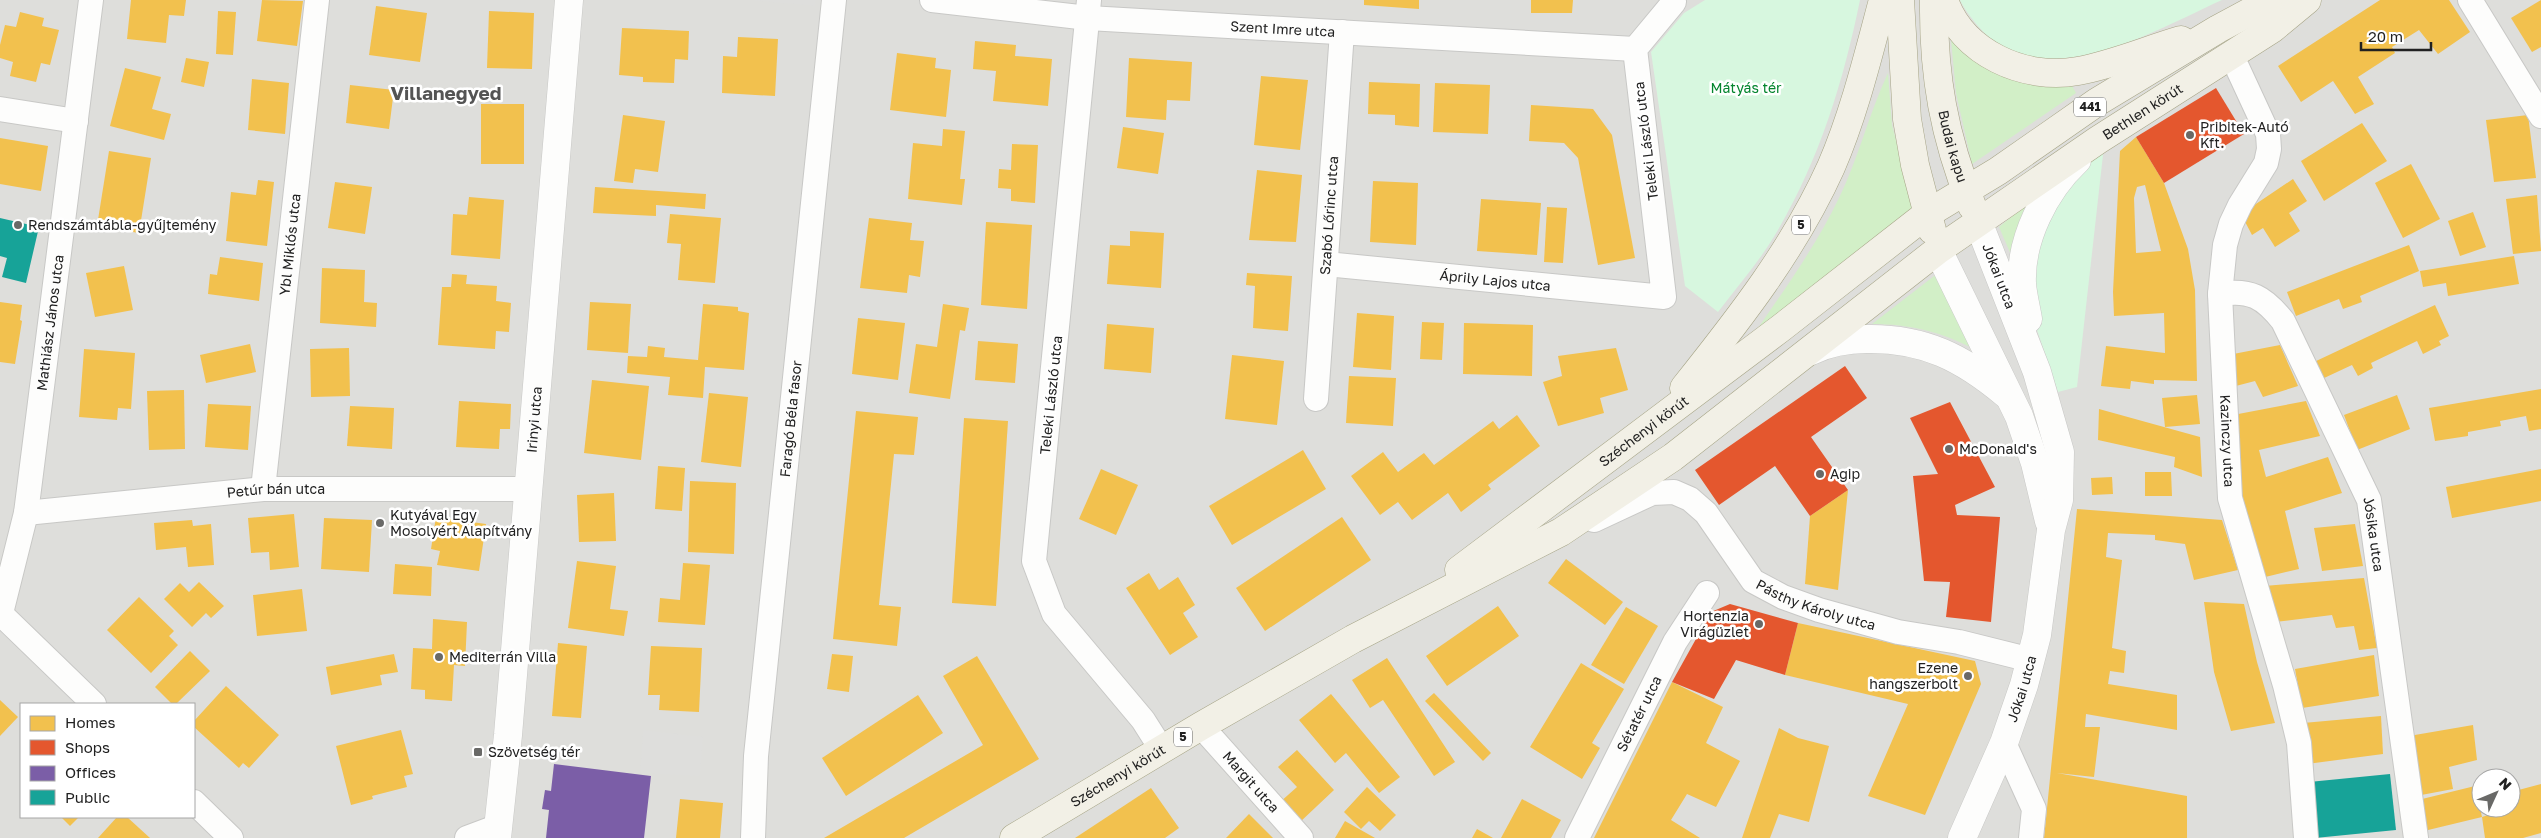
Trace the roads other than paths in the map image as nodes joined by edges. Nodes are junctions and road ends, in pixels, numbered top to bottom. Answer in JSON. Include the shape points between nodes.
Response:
{"nodes":[{"id":1,"x":92,"y":0,"type":"edge"},
{"id":2,"x":317,"y":0,"type":"edge"},
{"id":3,"x":569,"y":0,"type":"edge"},
{"id":4,"x":834,"y":0,"type":"edge"},
{"id":5,"x":932,"y":0,"type":"edge"},
{"id":6,"x":1672,"y":0,"type":"edge"},
{"id":7,"x":1883,"y":0,"type":"edge"},
{"id":8,"x":1900,"y":0,"type":"edge"},
{"id":9,"x":1934,"y":0,"type":"edge"},
{"id":10,"x":1944,"y":0,"type":"edge"},
{"id":11,"x":2307,"y":0,"type":"edge"},
{"id":12,"x":2470,"y":0,"type":"edge"},
{"id":13,"x":2264,"y":2,"type":"edge"},
{"id":14,"x":1089,"y":9,"type":"edge"},
{"id":15,"x":2218,"y":29,"type":"junction"},
{"id":16,"x":1342,"y":32,"type":"junction"},
{"id":17,"x":1635,"y":49,"type":"junction"},
{"id":18,"x":2231,"y":54,"type":"junction"},
{"id":19,"x":0,"y":109,"type":"edge"},
{"id":20,"x":2541,"y":116,"type":"edge"},
{"id":21,"x":76,"y":121,"type":"junction"},
{"id":22,"x":2098,"y":140,"type":"junction"},
{"id":23,"x":1965,"y":191,"type":"junction"},
{"id":24,"x":1927,"y":214,"type":"junction"},
{"id":25,"x":1978,"y":224,"type":"junction"},
{"id":26,"x":1938,"y":250,"type":"junction"},
{"id":27,"x":1326,"y":264,"type":"junction"},
{"id":28,"x":2220,"y":294,"type":"junction"},
{"id":29,"x":1664,"y":297,"type":"joint"},
{"id":30,"x":1797,"y":359,"type":"junction"},
{"id":31,"x":2037,"y":372,"type":"junction"},
{"id":32,"x":1316,"y":399,"type":"dead end"},
{"id":33,"x":2011,"y":399,"type":"junction"},
{"id":34,"x":1659,"y":419,"type":"junction"},
{"id":35,"x":263,"y":489,"type":"junction"},
{"id":36,"x":528,"y":489,"type":"junction"},
{"id":37,"x":26,"y":513,"type":"junction"},
{"id":38,"x":2051,"y":530,"type":"junction"},
{"id":39,"x":1561,"y":532,"type":"junction"},
{"id":40,"x":1707,"y":593,"type":"dead end"},
{"id":41,"x":1,"y":615,"type":"edge"},
{"id":42,"x":1353,"y":639,"type":"junction"},
{"id":43,"x":2031,"y":660,"type":"junction"},
{"id":44,"x":93,"y":703,"type":"edge"},
{"id":45,"x":1201,"y":726,"type":"junction"},
{"id":46,"x":2004,"y":743,"type":"junction"},
{"id":47,"x":1162,"y":750,"type":"junction"},
{"id":48,"x":195,"y":803,"type":"edge"},
{"id":49,"x":498,"y":832,"type":"edge"},
{"id":50,"x":231,"y":838,"type":"edge"},
{"id":51,"x":467,"y":838,"type":"edge"},
{"id":52,"x":753,"y":838,"type":"edge"},
{"id":53,"x":1014,"y":838,"type":"edge"},
{"id":54,"x":1301,"y":838,"type":"edge"},
{"id":55,"x":1577,"y":838,"type":"edge"},
{"id":56,"x":1962,"y":838,"type":"edge"},
{"id":57,"x":2031,"y":838,"type":"edge"},
{"id":58,"x":2306,"y":838,"type":"edge"},
{"id":59,"x":2416,"y":838,"type":"edge"}],
"edges":[{"from":1,"to":21,"type":"street","name":"Mathiász János utca"},
{"from":2,"to":35,"type":"street","name":"Ybl Miklós utca"},
{"from":3,"to":36,"type":"street","name":"Irinyi utca"},
{"from":4,"to":52,"type":"street","name":"Faragó Béla fasor","via":[[756,756]]},
{"from":5,"to":14,"type":"street","name":"Szent Imre utca"},
{"from":6,"to":17,"type":"street","via":[[1674,2]]},
{"from":7,"to":34,"type":"main road","number":"5","via":[[1846,127],[1831,167],[1801,224],[1740,318]]},
{"from":8,"to":24,"type":"main road","via":[[1908,119]]},
{"from":9,"to":23,"type":"main road","name":"Budai kapu","via":[[1935,69],[1943,119]]},
{"from":10,"to":15,"type":"main road","via":[[1958,27],[1973,44],[2011,66],[2032,70],[2078,71]]},
{"from":11,"to":18,"type":"main road","name":"Bethlen körút","number":"441","via":[[2272,29]]},
{"from":12,"to":20,"type":"street"},
{"from":13,"to":15,"type":"main road","number":"441"},
{"from":14,"to":16,"type":"street","name":"Szent Imre utca"},
{"from":14,"to":47,"type":"street","name":"Teleki László utca","via":[[1034,561],[1054,614],[1142,720]]},
{"from":15,"to":23,"type":"main road","number":"441","via":[[2097,102]]},
{"from":16,"to":17,"type":"street","name":"Szent Imre utca"},
{"from":16,"to":27,"type":"street","name":"Szabó Lőrinc utca"},
{"from":17,"to":29,"type":"street","name":"Teleki László utca"},
{"from":18,"to":22,"type":"main road","name":"Bethlen körút","number":"441"},
{"from":18,"to":28,"type":"street","name":"Kazinczy utca","via":[[2268,134],[2269,149],[2266,163],[2227,235]]},
{"from":19,"to":21,"type":"street"},
{"from":21,"to":37,"type":"street","name":"Mathiász János utca"},
{"from":22,"to":25,"type":"main road","name":"Bethlen körút","number":"441"},
{"from":22,"to":31,"type":"street","via":[[2066,170],[2031,230],[2022,283]]},
{"from":23,"to":24,"type":"main road","name":"Budai kapu","number":"5"},
{"from":23,"to":25,"type":"main road"},
{"from":24,"to":26,"type":"main road"},
{"from":24,"to":34,"type":"main road","name":"Széchenyi körút","number":"5"},
{"from":25,"to":26,"type":"main road","number":"5"},
{"from":25,"to":31,"type":"street","name":"Jókai utca"},
{"from":26,"to":30,"type":"main road","name":"Széchenyi körút","number":"5"},
{"from":26,"to":33,"type":"street","name":"Jókai utca"},
{"from":27,"to":29,"type":"street","name":"Áprily Lajos utca"},
{"from":27,"to":32,"type":"street","name":"Szabó Lőrinc utca"},
{"from":28,"to":58,"type":"street","name":"Kazinczy utca","via":[[2230,498],[2299,743]]},
{"from":28,"to":59,"type":"street","name":"Jósika utca","via":[[2237,291],[2252,295],[2272,306],[2283,321],[2369,500]]},
{"from":30,"to":33,"type":"street","via":[[1839,340],[1887,338],[1910,341],[1956,358],[1983,375]]},
{"from":30,"to":39,"type":"main road","name":"Széchenyi körút","number":"5","via":[[1673,457]]},
{"from":31,"to":38,"type":"street","name":"Jókai utca","via":[[2060,452],[2059,500]]},
{"from":33,"to":38,"type":"street","name":"Jókai utca","via":[[2035,463]]},
{"from":34,"to":42,"type":"main road","name":"Széchenyi körút","number":"5","via":[[1454,573]]},
{"from":35,"to":36,"type":"street","name":"Petúr bán utca"},
{"from":35,"to":37,"type":"street","name":"Petúr bán utca"},
{"from":36,"to":49,"type":"street","name":"Irinyi utca"},
{"from":37,"to":41,"type":"street","name":"Mathiász János utca"},
{"from":38,"to":43,"type":"street","name":"Jókai utca"},
{"from":39,"to":42,"type":"main road","name":"Széchenyi körút","number":"5"},
{"from":39,"to":43,"type":"street","name":"Pásthy Károly utca","via":[[1608,515],[1652,493],[1674,492],[1690,499],[1706,513],[1753,581],[1783,597],[1898,632],[1959,642]]},
{"from":40,"to":55,"type":"street","name":"Sétatér utca","via":[[1675,642]]},
{"from":41,"to":44,"type":"street"},
{"from":42,"to":45,"type":"main road","name":"Széchenyi körút","number":"5"},
{"from":43,"to":46,"type":"street","name":"Jókai utca"},
{"from":45,"to":47,"type":"main road","name":"Széchenyi körút","number":"5"},
{"from":45,"to":54,"type":"street","name":"Margit utca"},
{"from":46,"to":56,"type":"street","name":"Jókai utca"},
{"from":46,"to":57,"type":"street","via":[[2034,809]]},
{"from":47,"to":53,"type":"main road","name":"Széchenyi körút","number":"5"},
{"from":48,"to":50,"type":"street"},
{"from":49,"to":51,"type":"street"}]}
